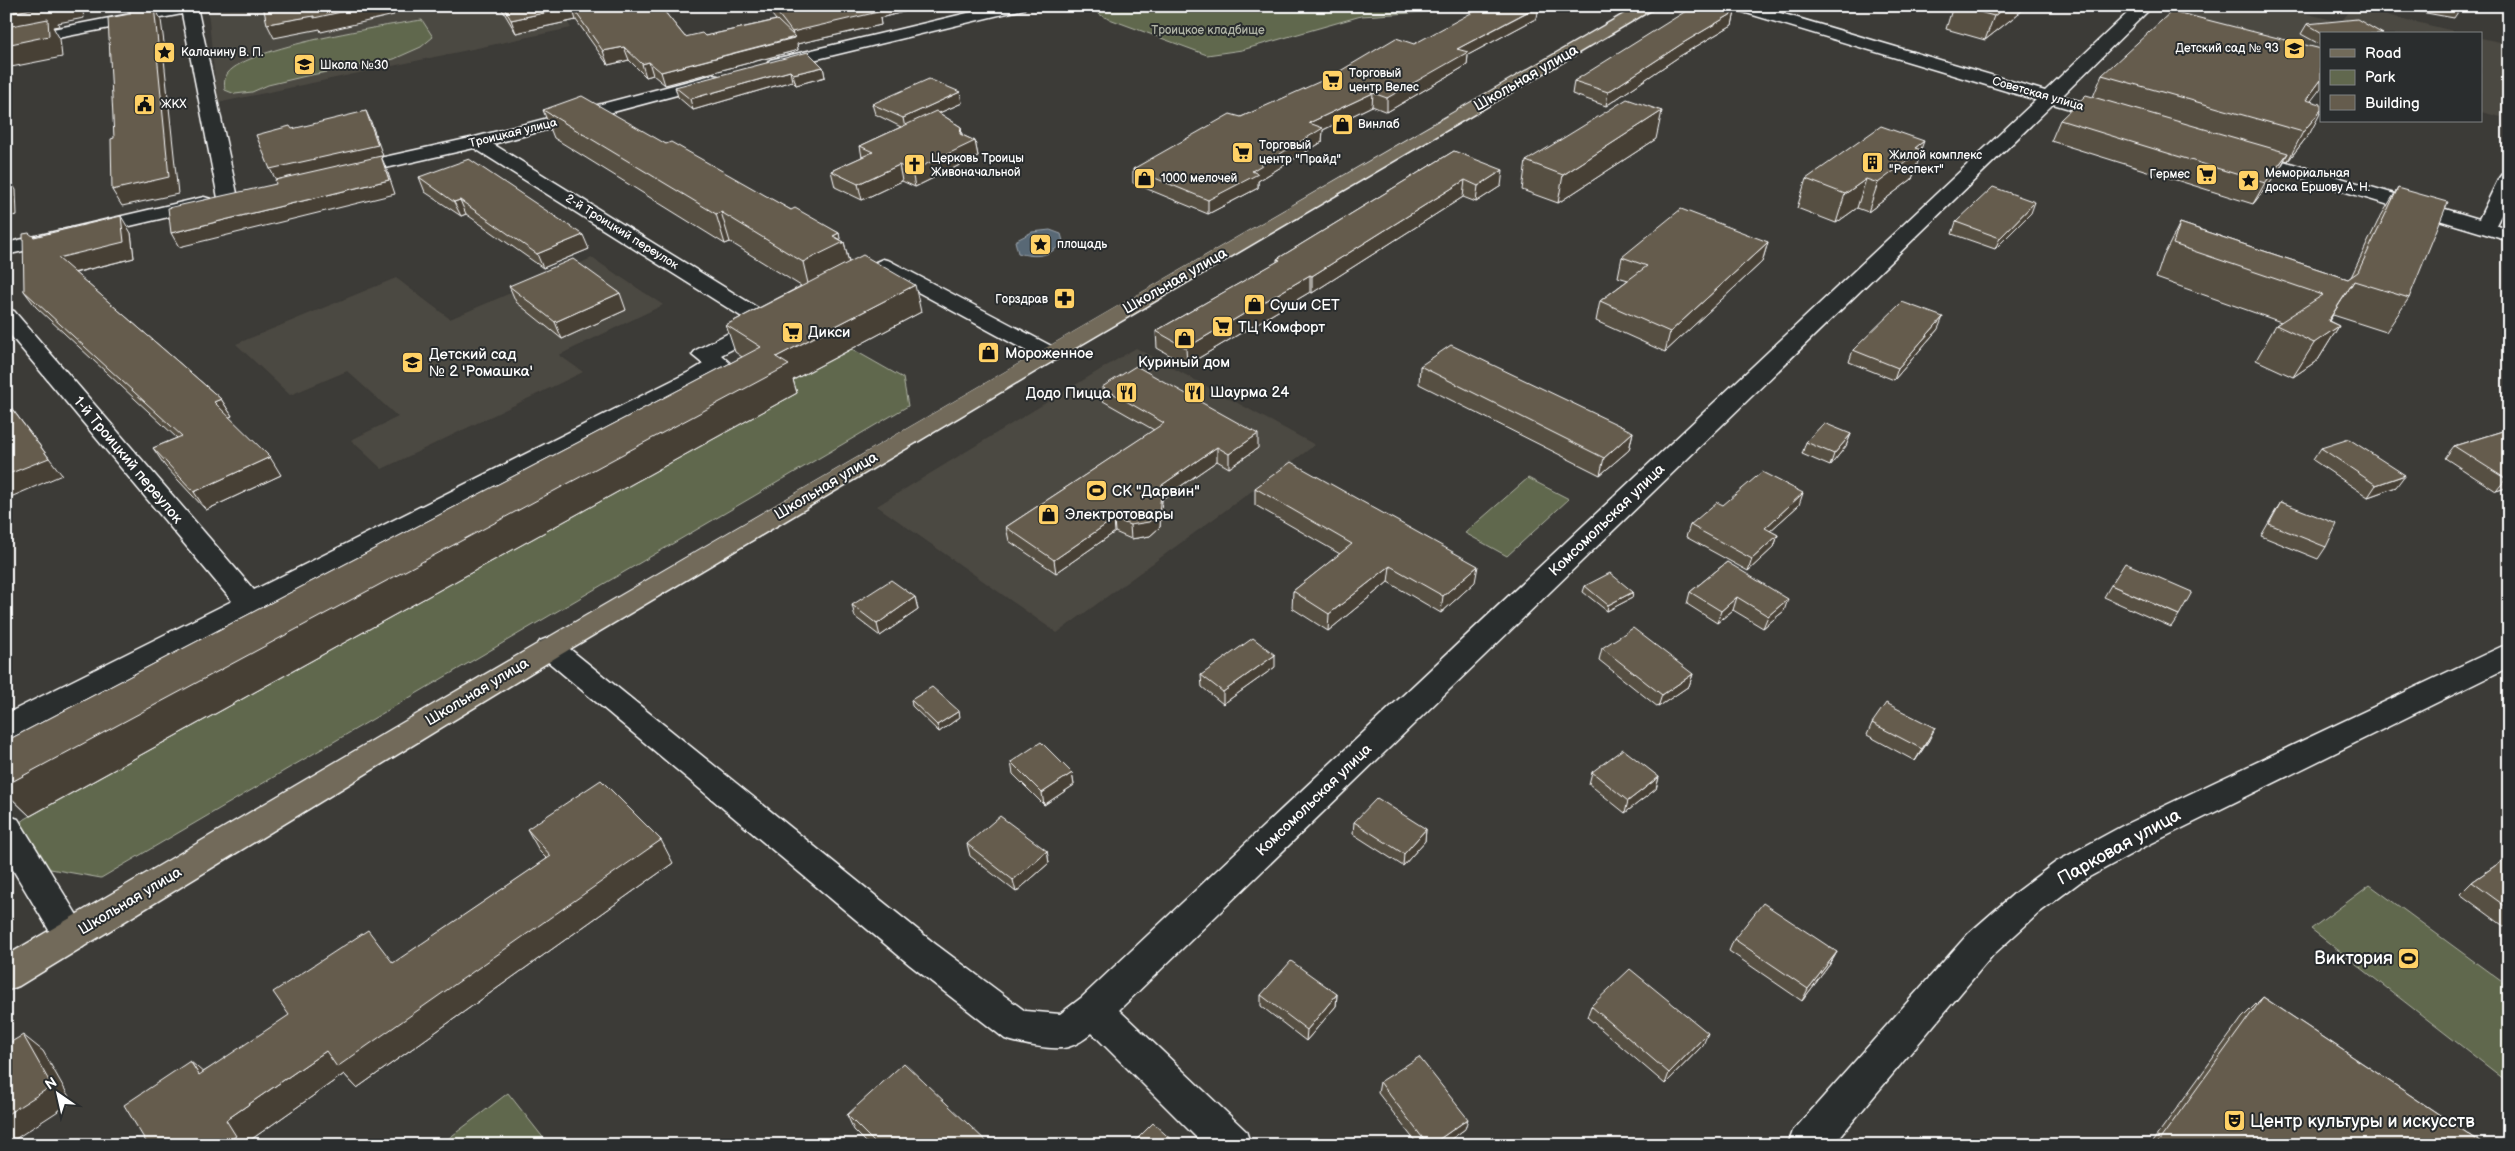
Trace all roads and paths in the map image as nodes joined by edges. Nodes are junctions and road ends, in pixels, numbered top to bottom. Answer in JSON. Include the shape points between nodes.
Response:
{"nodes":[{"id":1,"x":109,"y":6,"type":"edge"},
{"id":2,"x":1018,"y":6,"type":"edge"},
{"id":3,"x":1650,"y":6,"type":"edge"},
{"id":4,"x":1739,"y":6,"type":"edge"},
{"id":5,"x":2145,"y":6,"type":"edge"},
{"id":6,"x":193,"y":7,"type":"edge"},
{"id":7,"x":110,"y":23,"type":"junction"},
{"id":8,"x":6,"y":43,"type":"edge"},
{"id":9,"x":756,"y":68,"type":"edge"},
{"id":10,"x":727,"y":76,"type":"edge"},
{"id":11,"x":2050,"y":98,"type":"junction"},
{"id":12,"x":2125,"y":120,"type":"edge"},
{"id":13,"x":477,"y":142,"type":"junction"},
{"id":14,"x":2230,"y":151,"type":"edge"},
{"id":15,"x":333,"y":174,"type":"edge"},
{"id":16,"x":2509,"y":178,"type":"edge"},
{"id":17,"x":247,"y":193,"type":"edge"},
{"id":18,"x":228,"y":198,"type":"junction"},
{"id":19,"x":2485,"y":227,"type":"junction"},
{"id":20,"x":2509,"y":235,"type":"edge"},
{"id":21,"x":6,"y":249,"type":"edge"},
{"id":22,"x":825,"y":294,"type":"edge"},
{"id":23,"x":6,"y":316,"type":"edge"},
{"id":24,"x":1049,"y":354,"type":"junction"},
{"id":25,"x":250,"y":603,"type":"junction"},
{"id":26,"x":550,"y":648,"type":"junction"},
{"id":27,"x":2509,"y":654,"type":"edge"},
{"id":28,"x":6,"y":728,"type":"edge"},
{"id":29,"x":6,"y":828,"type":"edge"},
{"id":30,"x":71,"y":936,"type":"junction"},
{"id":31,"x":6,"y":975,"type":"edge"},
{"id":32,"x":1080,"y":1020,"type":"junction"},
{"id":33,"x":1232,"y":1145,"type":"edge"},
{"id":34,"x":1808,"y":1145,"type":"edge"}],
"edges":[{"from":1,"to":7,"type":"street"},
{"from":2,"to":9,"type":"street"},
{"from":3,"to":24,"type":"main road","name":"Школьная улица"},
{"from":4,"to":11,"type":"street","name":"Советская улица"},
{"from":5,"to":11,"type":"street","name":"Комсомольская улица"},
{"from":6,"to":7,"type":"street"},
{"from":6,"to":18,"type":"street"},
{"from":7,"to":8,"type":"street"},
{"from":10,"to":13,"type":"street","name":"Троицкая улица"},
{"from":11,"to":12,"type":"street","name":"Советская улица"},
{"from":11,"to":32,"type":"street","name":"Комсомольская улица"},
{"from":13,"to":15,"type":"street","name":"Троицкая улица"},
{"from":13,"to":25,"type":"street","name":"2-й Троицкий переулок","via":[[775,319],[704,355],[719,364],[701,375]]},
{"from":14,"to":19,"type":"street"},
{"from":16,"to":19,"type":"street"},
{"from":17,"to":18,"type":"street"},
{"from":18,"to":21,"type":"street"},
{"from":19,"to":20,"type":"street"},
{"from":22,"to":24,"type":"street","via":[[883,265]]},
{"from":23,"to":25,"type":"street","name":"1-й Троицкий переулок"},
{"from":24,"to":26,"type":"main road","name":"Школьная улица"},
{"from":25,"to":28,"type":"street"},
{"from":26,"to":30,"type":"main road","name":"Школьная улица"},
{"from":26,"to":32,"type":"street","via":[[922,954],[1018,1027]]},
{"from":27,"to":34,"type":"street","name":"Парковая улица","via":[[2136,835],[2068,872],[1980,945]]},
{"from":29,"to":30,"type":"street"},
{"from":30,"to":31,"type":"main road","name":"Школьная улица"},
{"from":32,"to":33,"type":"street"}]}
